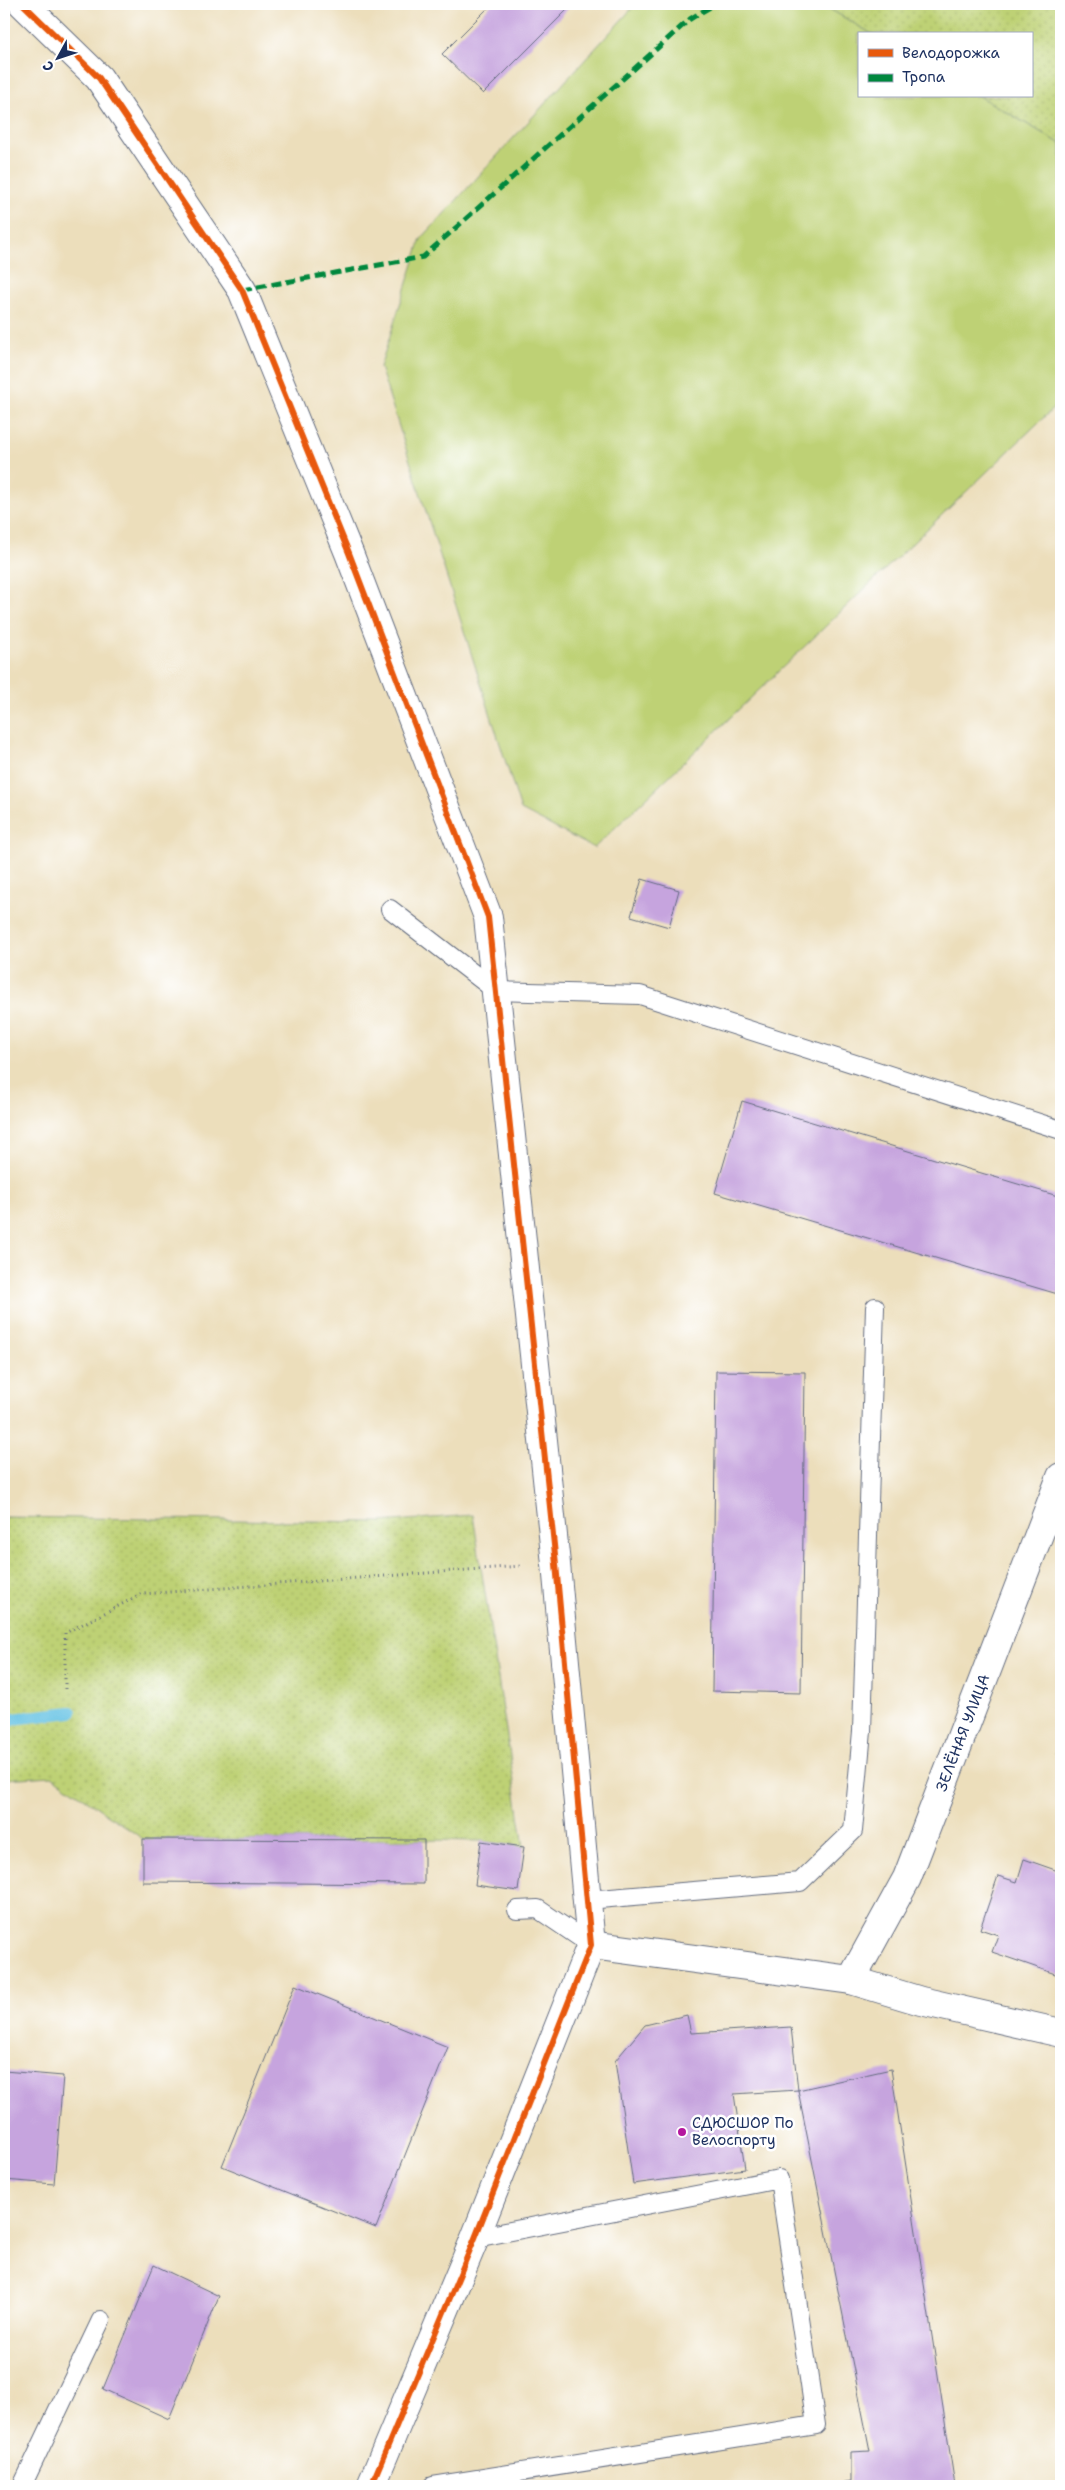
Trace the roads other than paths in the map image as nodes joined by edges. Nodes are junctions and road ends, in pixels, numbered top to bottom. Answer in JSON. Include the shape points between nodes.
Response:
{"nodes":[{"id":1,"x":23,"y":4,"type":"edge"},
{"id":2,"x":390,"y":909,"type":"dead end"},
{"id":3,"x":496,"y":990,"type":"junction"},
{"id":4,"x":1061,"y":1130,"type":"edge"},
{"id":5,"x":875,"y":1307,"type":"dead end"},
{"id":6,"x":1061,"y":1477,"type":"edge"},
{"id":7,"x":587,"y":1900,"type":"junction"},
{"id":8,"x":517,"y":1910,"type":"dead end"},
{"id":9,"x":591,"y":1945,"type":"junction"},
{"id":10,"x":851,"y":1980,"type":"junction"},
{"id":11,"x":1061,"y":2033,"type":"edge"},
{"id":12,"x":475,"y":2238,"type":"junction"},
{"id":13,"x":101,"y":2320,"type":"dead end"},
{"id":14,"x":22,"y":2486,"type":"edge"},
{"id":15,"x":371,"y":2486,"type":"edge"},
{"id":16,"x":433,"y":2486,"type":"edge"}],
"edges":[{"from":1,"to":3,"type":"street","via":[[99,78],[242,290],[349,553],[488,917]]},
{"from":2,"to":3,"type":"lane"},
{"from":3,"to":4,"type":"lane","via":[[640,995]]},
{"from":3,"to":7,"type":"street","via":[[556,1564]]},
{"from":5,"to":7,"type":"lane","via":[[862,1731],[853,1831],[800,1882]]},
{"from":6,"to":10,"type":"street","name":"ЗЕЛЁНАЯ УЛИЦА","via":[[907,1878]]},
{"from":7,"to":9,"type":"street"},
{"from":8,"to":9,"type":"lane","via":[[538,1909]]},
{"from":9,"to":10,"type":"street"},
{"from":9,"to":12,"type":"street"},
{"from":10,"to":11,"type":"street","via":[[922,2001]]},
{"from":12,"to":15,"type":"street"},
{"from":12,"to":16,"type":"lane","via":[[779,2179],[816,2425]]},
{"from":13,"to":14,"type":"lane"}]}
